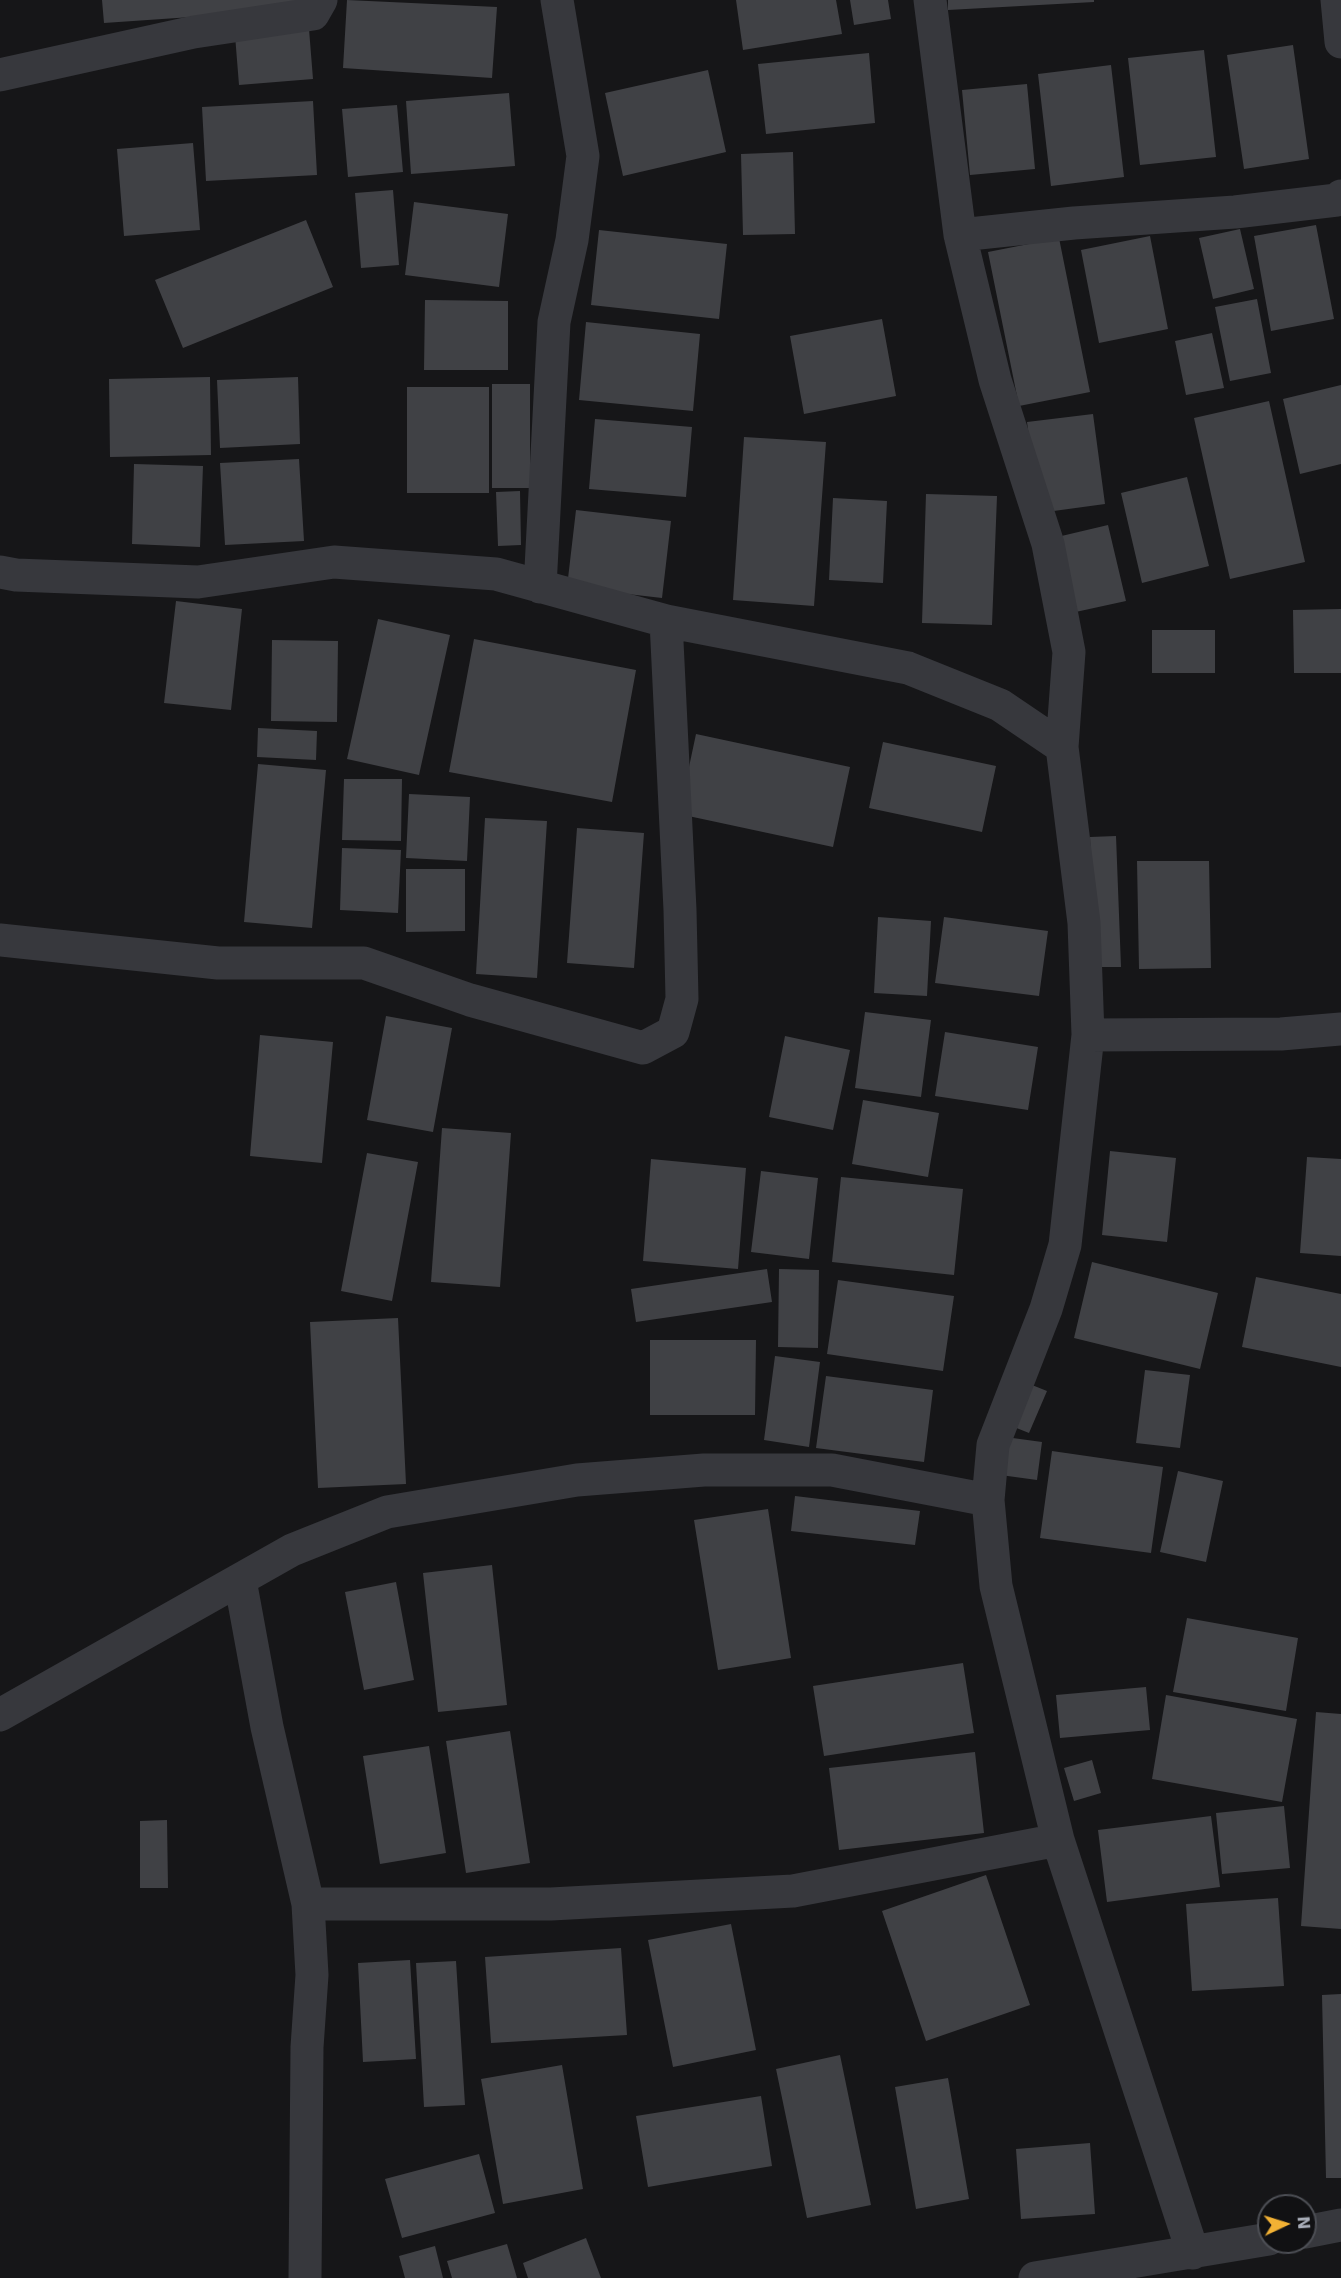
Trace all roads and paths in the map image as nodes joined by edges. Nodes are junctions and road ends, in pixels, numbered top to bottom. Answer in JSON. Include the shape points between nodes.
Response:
{"nodes":[{"id":1,"x":321,"y":0,"type":"edge"},
{"id":2,"x":557,"y":0,"type":"edge"},
{"id":3,"x":930,"y":0,"type":"edge"},
{"id":4,"x":1337,"y":0,"type":"edge"},
{"id":5,"x":1341,"y":42,"type":"edge"},
{"id":6,"x":0,"y":75,"type":"edge"},
{"id":7,"x":1341,"y":196,"type":"edge"},
{"id":8,"x":960,"y":235,"type":"junction"},
{"id":9,"x":0,"y":572,"type":"edge"},
{"id":10,"x":540,"y":587,"type":"junction"},
{"id":11,"x":666,"y":621,"type":"junction"},
{"id":12,"x":1062,"y":747,"type":"junction"},
{"id":13,"x":0,"y":940,"type":"edge"},
{"id":14,"x":1341,"y":1029,"type":"edge"},
{"id":15,"x":1088,"y":1035,"type":"junction"},
{"id":16,"x":988,"y":1500,"type":"junction"},
{"id":17,"x":240,"y":1580,"type":"junction"},
{"id":18,"x":0,"y":1715,"type":"edge"},
{"id":19,"x":1058,"y":1840,"type":"junction"},
{"id":20,"x":308,"y":1904,"type":"junction"},
{"id":21,"x":1341,"y":2225,"type":"edge"},
{"id":22,"x":1317,"y":2230,"type":"edge"},
{"id":23,"x":1257,"y":2241,"type":"edge"},
{"id":24,"x":1193,"y":2253,"type":"junction"},
{"id":25,"x":305,"y":2278,"type":"edge"},
{"id":26,"x":1035,"y":2278,"type":"edge"}],
"edges":[{"from":1,"to":6,"type":"street","via":[[313,14],[194,32]]},
{"from":2,"to":10,"type":"street","via":[[583,156],[572,240],[554,322]]},
{"from":3,"to":8,"type":"street"},
{"from":4,"to":5,"type":"street"},
{"from":7,"to":8,"type":"street","via":[[1337,200],[1235,212]]},
{"from":8,"to":12,"type":"street","via":[[995,380],[1048,544],[1069,652]]},
{"from":9,"to":10,"type":"street","via":[[198,582],[334,562],[496,574]]},
{"from":10,"to":11,"type":"street"},
{"from":11,"to":12,"type":"street","via":[[908,668],[1000,705]]},
{"from":11,"to":13,"type":"street","via":[[682,999],[673,1032],[643,1048],[470,1000],[364,963],[218,963]]},
{"from":12,"to":15,"type":"street","via":[[1084,923]]},
{"from":14,"to":15,"type":"street","via":[[1281,1034]]},
{"from":15,"to":16,"type":"street","via":[[1065,1245],[1046,1309],[993,1445]]},
{"from":16,"to":17,"type":"street","via":[[832,1470],[704,1470],[578,1480],[387,1512],[292,1551]]},
{"from":16,"to":19,"type":"street","via":[[996,1586]]},
{"from":17,"to":18,"type":"street"},
{"from":17,"to":20,"type":"street","via":[[267,1727]]},
{"from":19,"to":20,"type":"street","via":[[793,1891],[551,1904]]},
{"from":19,"to":24,"type":"street"},
{"from":20,"to":25,"type":"street","via":[[312,1975],[306,2058]]},
{"from":21,"to":22,"type":"street"},
{"from":23,"to":24,"type":"street"},
{"from":24,"to":26,"type":"street"}]}
